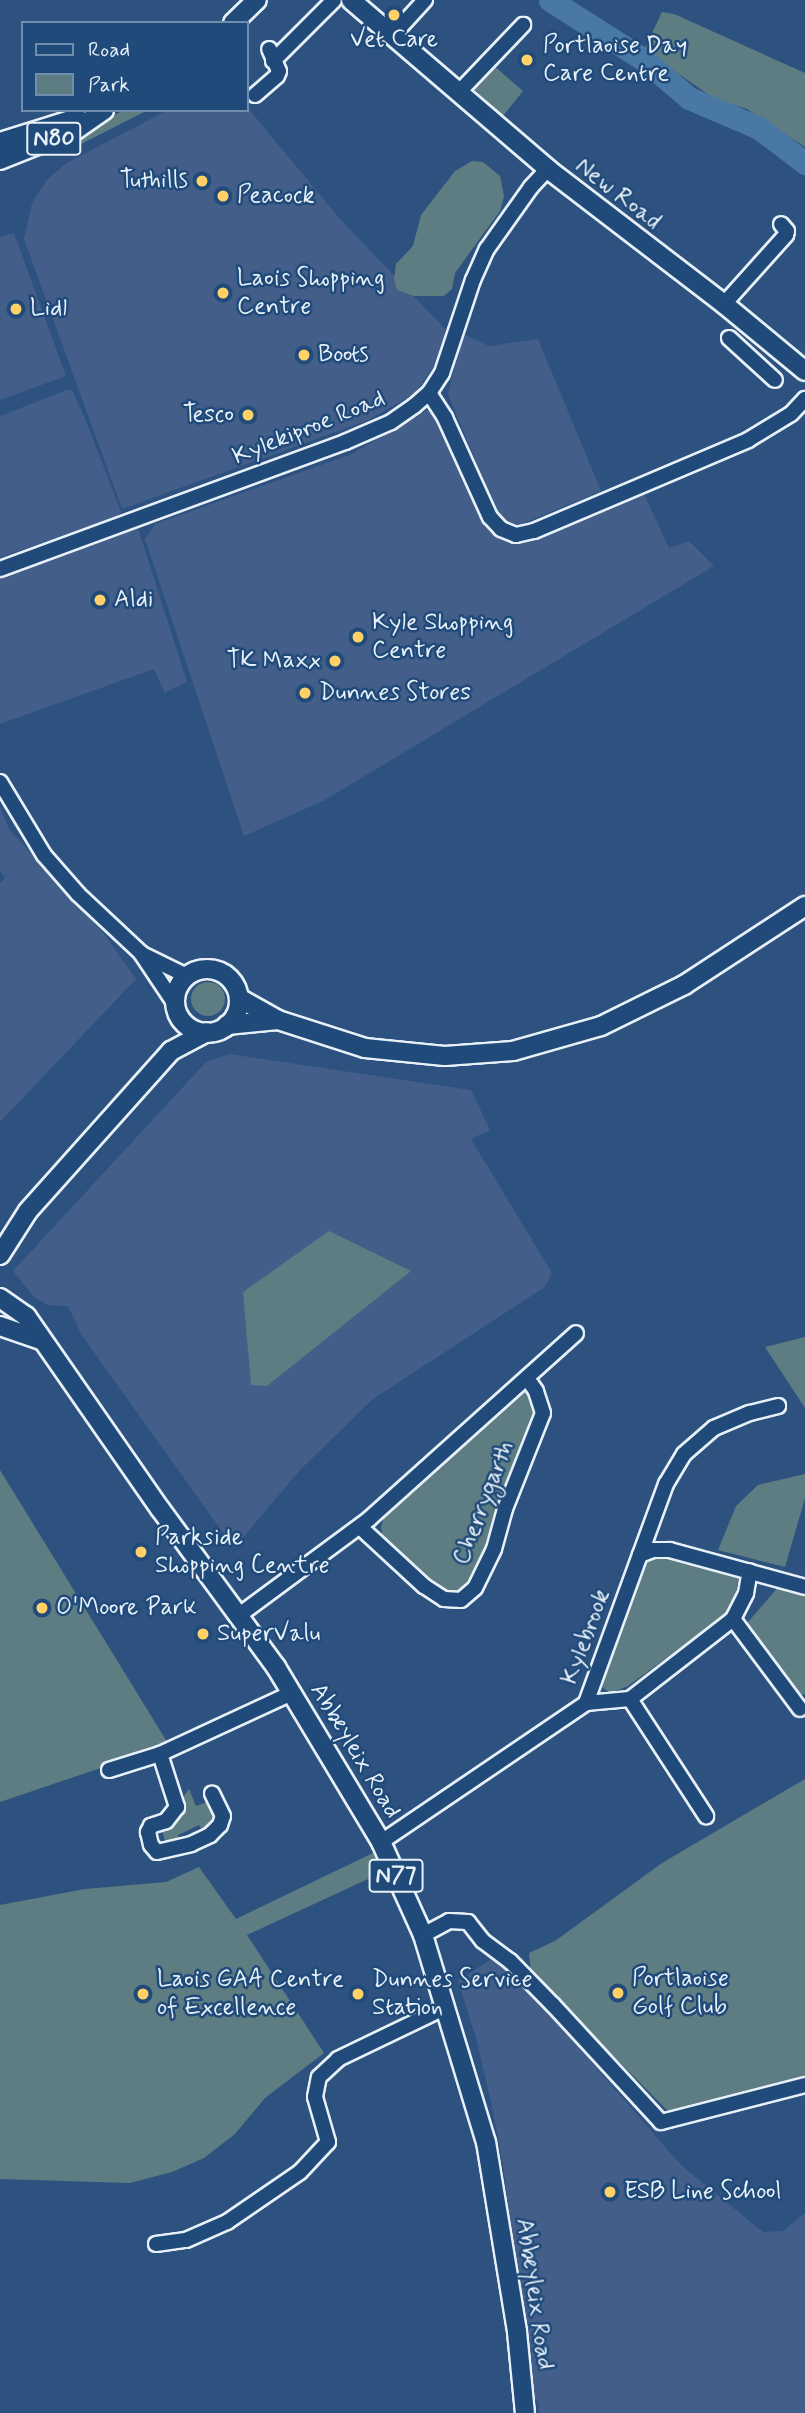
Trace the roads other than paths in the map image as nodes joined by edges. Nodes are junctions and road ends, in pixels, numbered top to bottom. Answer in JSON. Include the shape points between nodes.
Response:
{"nodes":[{"id":1,"x":257,"y":0,"type":"edge"},
{"id":2,"x":334,"y":0,"type":"edge"},
{"id":3,"x":351,"y":0,"type":"edge"},
{"id":4,"x":424,"y":0,"type":"edge"},
{"id":5,"x":235,"y":21,"type":"edge"},
{"id":6,"x":523,"y":25,"type":"dead end"},
{"id":7,"x":392,"y":36,"type":"junction"},
{"id":8,"x":459,"y":92,"type":"junction"},
{"id":9,"x":255,"y":94,"type":"dead end"},
{"id":10,"x":97,"y":112,"type":"edge"},
{"id":11,"x":100,"y":112,"type":"edge"},
{"id":12,"x":0,"y":142,"type":"edge"},
{"id":13,"x":0,"y":160,"type":"edge"},
{"id":14,"x":548,"y":169,"type":"junction"},
{"id":15,"x":781,"y":224,"type":"dead end"},
{"id":16,"x":724,"y":304,"type":"junction"},
{"id":17,"x":758,"y":332,"type":"junction"},
{"id":18,"x":729,"y":338,"type":"dead end"},
{"id":19,"x":747,"y":354,"type":"junction"},
{"id":20,"x":805,"y":371,"type":"edge"},
{"id":21,"x":775,"y":380,"type":"dead end"},
{"id":22,"x":429,"y":393,"type":"junction"},
{"id":23,"x":805,"y":399,"type":"edge"},
{"id":24,"x":0,"y":569,"type":"edge"},
{"id":25,"x":0,"y":782,"type":"edge"},
{"id":26,"x":805,"y":906,"type":"edge"},
{"id":27,"x":141,"y":953,"type":"junction"},
{"id":28,"x":187,"y":976,"type":"junction"},
{"id":29,"x":239,"y":998,"type":"junction"},
{"id":30,"x":178,"y":1011,"type":"junction"},
{"id":31,"x":278,"y":1020,"type":"junction"},
{"id":32,"x":227,"y":1025,"type":"junction"},
{"id":33,"x":206,"y":1032,"type":"junction"},
{"id":34,"x":172,"y":1051,"type":"junction"},
{"id":35,"x":6,"y":1236,"type":"edge"},
{"id":36,"x":0,"y":1255,"type":"edge"},
{"id":37,"x":0,"y":1298,"type":"edge"},
{"id":38,"x":0,"y":1326,"type":"edge"},
{"id":39,"x":576,"y":1333,"type":"dead end"},
{"id":40,"x":41,"y":1340,"type":"junction"},
{"id":41,"x":527,"y":1378,"type":"junction"},
{"id":42,"x":778,"y":1406,"type":"dead end"},
{"id":43,"x":360,"y":1527,"type":"junction"},
{"id":44,"x":640,"y":1555,"type":"junction"},
{"id":45,"x":750,"y":1571,"type":"junction"},
{"id":46,"x":805,"y":1587,"type":"edge"},
{"id":47,"x":238,"y":1616,"type":"junction"},
{"id":48,"x":733,"y":1619,"type":"junction"},
{"id":49,"x":292,"y":1693,"type":"junction"},
{"id":50,"x":630,"y":1699,"type":"junction"},
{"id":51,"x":586,"y":1703,"type":"junction"},
{"id":52,"x":800,"y":1709,"type":"dead end"},
{"id":53,"x":160,"y":1754,"type":"junction"},
{"id":54,"x":109,"y":1770,"type":"dead end"},
{"id":55,"x":212,"y":1793,"type":"dead end"},
{"id":56,"x":706,"y":1816,"type":"dead end"},
{"id":57,"x":381,"y":1842,"type":"junction"},
{"id":58,"x":423,"y":1935,"type":"junction"},
{"id":59,"x":446,"y":2007,"type":"junction"},
{"id":60,"x":805,"y":2085,"type":"edge"},
{"id":61,"x":155,"y":2243,"type":"dead end"},
{"id":62,"x":525,"y":2413,"type":"edge"}],
"edges":[{"from":1,"to":5,"type":"main road"},
{"from":2,"to":9,"type":"street","via":[[271,55],[277,76]]},
{"from":3,"to":7,"type":"main road","name":"New Road"},
{"from":4,"to":7,"type":"street"},
{"from":6,"to":8,"type":"street"},
{"from":7,"to":8,"type":"main road","name":"New Road"},
{"from":8,"to":14,"type":"main road","name":"New Road"},
{"from":10,"to":12,"type":"main road","number":"N80"},
{"from":11,"to":13,"type":"main road","number":"N80","via":[[76,129]]},
{"from":14,"to":16,"type":"main road","name":"New Road"},
{"from":14,"to":22,"type":"street","name":"Kylekiproe Road","via":[[488,249],[442,373]]},
{"from":15,"to":16,"type":"street","via":[[786,235]]},
{"from":16,"to":17,"type":"main road","name":"New Road"},
{"from":17,"to":19,"type":"street"},
{"from":17,"to":20,"type":"main road","name":"New Road"},
{"from":18,"to":19,"type":"street"},
{"from":19,"to":21,"type":"street"},
{"from":22,"to":23,"type":"street","via":[[490,517],[501,529],[516,535],[748,440],[791,414]]},
{"from":22,"to":24,"type":"street","name":"Kylekiproe Road","via":[[391,422],[345,442]]},
{"from":25,"to":27,"type":"street","via":[[44,855]]},
{"from":26,"to":31,"type":"main road","via":[[686,984],[601,1026],[523,1049],[445,1056],[396,1052],[337,1041]]},
{"from":27,"to":28,"type":"street"},
{"from":27,"to":30,"type":"street"},
{"from":28,"to":29,"type":"main road","via":[[208,969],[223,973]]},
{"from":28,"to":30,"type":"main road","via":[[178,989]]},
{"from":29,"to":31,"type":"main road"},
{"from":29,"to":32,"type":"main road"},
{"from":30,"to":33,"type":"main road","via":[[191,1028]]},
{"from":30,"to":34,"type":"main road"},
{"from":31,"to":32,"type":"main road"},
{"from":32,"to":33,"type":"main road"},
{"from":33,"to":34,"type":"main road"},
{"from":34,"to":35,"type":"main road"},
{"from":35,"to":36,"type":"main road"},
{"from":37,"to":40,"type":"main road","name":"Abbeyleix Road","number":"N77","via":[[26,1316]]},
{"from":38,"to":40,"type":"main road"},
{"from":39,"to":41,"type":"street","name":"Cherrygarth"},
{"from":40,"to":47,"type":"main road","name":"Abbeyleix Road","number":"N77"},
{"from":41,"to":43,"type":"street","name":"Cherrygarth"},
{"from":41,"to":43,"type":"street","name":"Cherrygarth","via":[[537,1391],[543,1413],[494,1549],[475,1588],[461,1600],[444,1599]]},
{"from":42,"to":44,"type":"street","name":"Kylebrook","via":[[714,1428],[684,1454],[666,1484]]},
{"from":43,"to":47,"type":"street","name":"Cherrygarth"},
{"from":44,"to":45,"type":"street","via":[[653,1549],[670,1550]]},
{"from":44,"to":51,"type":"street","name":"Kylebrook"},
{"from":45,"to":46,"type":"street"},
{"from":45,"to":48,"type":"street","via":[[746,1593]]},
{"from":47,"to":49,"type":"main road","name":"Abbeyleix Road","number":"N77"},
{"from":48,"to":50,"type":"street"},
{"from":48,"to":52,"type":"street"},
{"from":49,"to":53,"type":"street"},
{"from":49,"to":57,"type":"main road","name":"Abbeyleix Road","number":"N77"},
{"from":50,"to":51,"type":"street"},
{"from":50,"to":56,"type":"street"},
{"from":51,"to":57,"type":"street","name":"Kylebrook"},
{"from":53,"to":54,"type":"street"},
{"from":53,"to":55,"type":"street","via":[[177,1807],[148,1832],[157,1852],[191,1844],[220,1825],[223,1816]]},
{"from":57,"to":58,"type":"main road","name":"Abbeyleix Road","number":"N77"},
{"from":58,"to":59,"type":"main road","name":"Abbeyleix Road","number":"N77"},
{"from":58,"to":60,"type":"street","via":[[449,1921],[468,1922],[661,2122]]},
{"from":59,"to":61,"type":"street","via":[[338,2059],[319,2077],[316,2097],[328,2142],[300,2172],[227,2222],[187,2240]]},
{"from":59,"to":62,"type":"main road","name":"Abbeyleix Road","number":"N77","via":[[486,2142],[517,2332]]}]}
